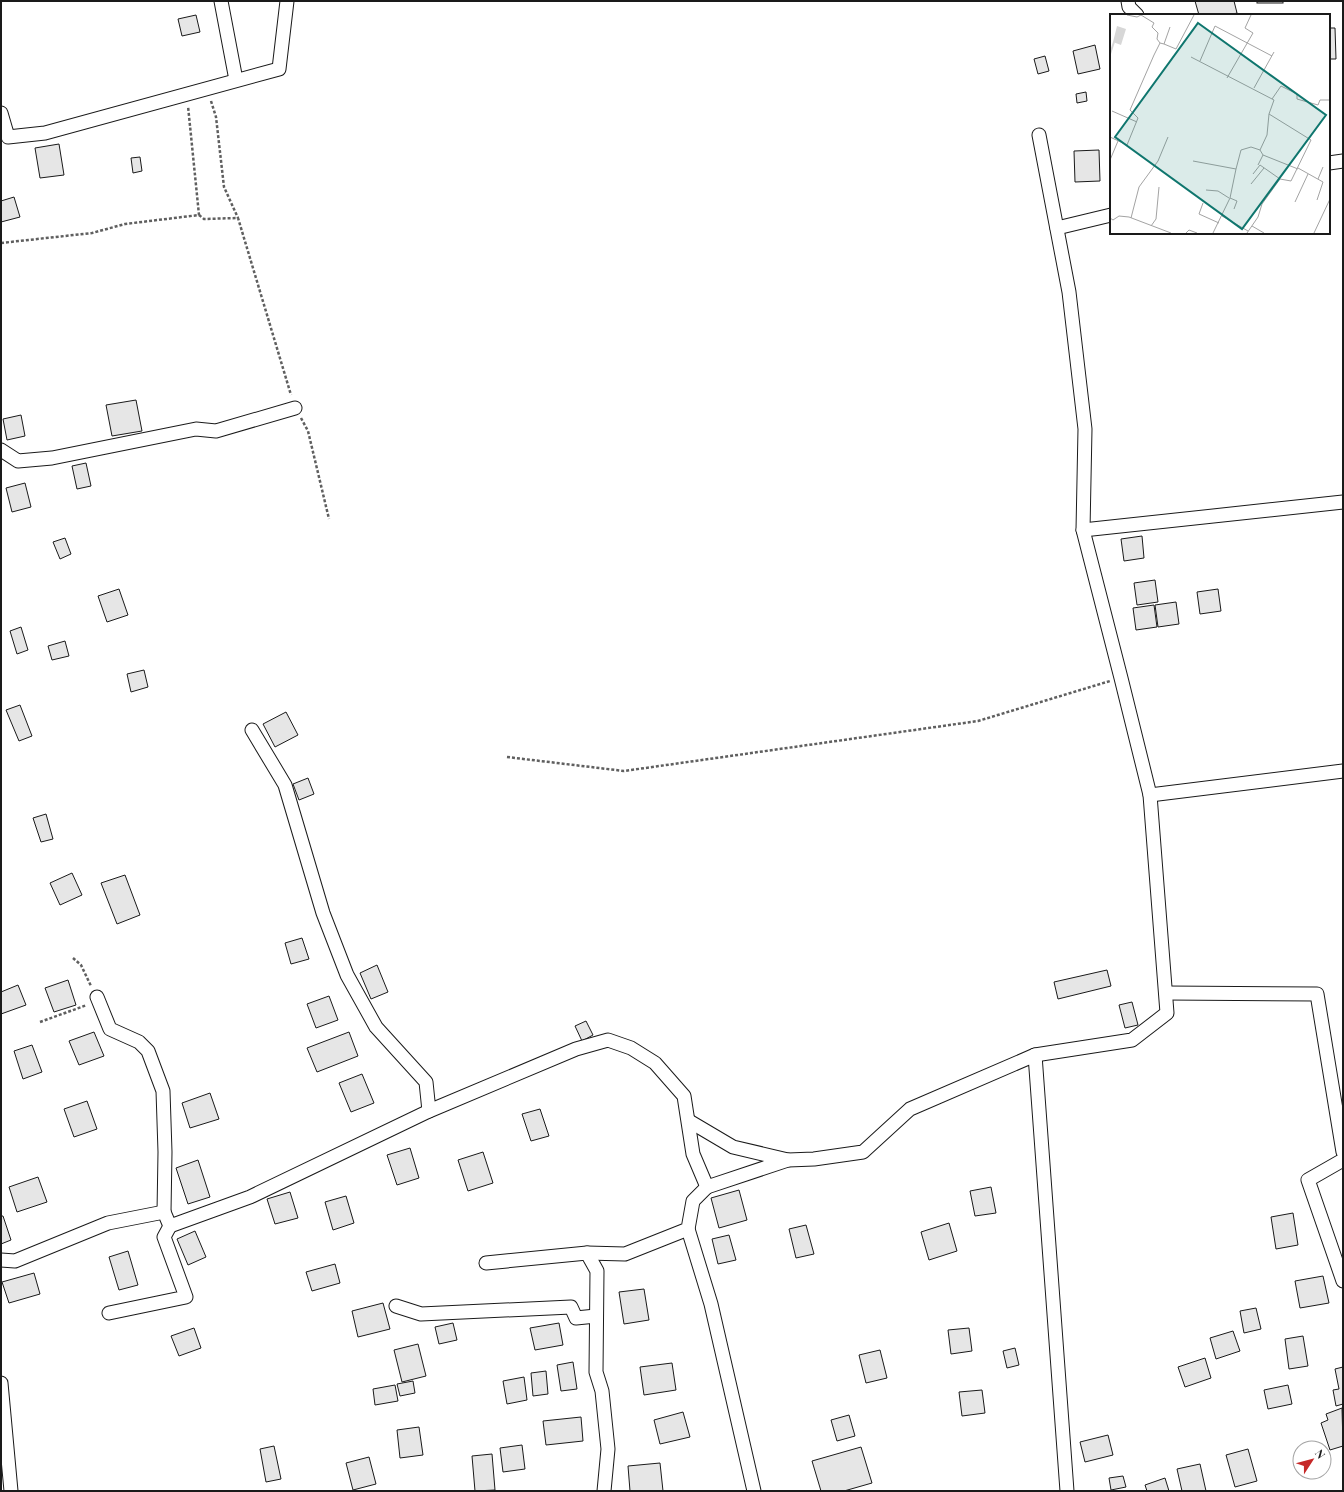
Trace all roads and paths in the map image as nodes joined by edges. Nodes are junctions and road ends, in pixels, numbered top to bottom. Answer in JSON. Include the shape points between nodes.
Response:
{"nodes":[{"id":1,"x":221,"y":1,"type":"edge"},
{"id":2,"x":287,"y":1,"type":"edge"},
{"id":3,"x":1128,"y":1,"type":"edge"},
{"id":4,"x":1136,"y":14,"type":"edge"},
{"id":5,"x":236,"y":80,"type":"junction"},
{"id":6,"x":206,"y":88,"type":"junction"},
{"id":7,"x":187,"y":93,"type":"junction"},
{"id":8,"x":1,"y":113,"type":"edge"},
{"id":9,"x":3,"y":128,"type":"edge"},
{"id":10,"x":1039,"y":135,"type":"dead end"},
{"id":11,"x":1343,"y":161,"type":"edge"},
{"id":12,"x":1330,"y":163,"type":"edge"},
{"id":13,"x":199,"y":215,"type":"junction"},
{"id":14,"x":1110,"y":215,"type":"edge"},
{"id":15,"x":238,"y":218,"type":"junction"},
{"id":16,"x":1057,"y":228,"type":"junction"},
{"id":17,"x":1,"y":243,"type":"edge"},
{"id":18,"x":296,"y":408,"type":"junction"},
{"id":19,"x":1,"y":450,"type":"edge"},
{"id":20,"x":1343,"y":502,"type":"edge"},
{"id":21,"x":329,"y":519,"type":"dead end"},
{"id":22,"x":1083,"y":530,"type":"junction"},
{"id":23,"x":1121,"y":678,"type":"junction"},
{"id":24,"x":252,"y":730,"type":"dead end"},
{"id":25,"x":507,"y":757,"type":"dead end"},
{"id":26,"x":1343,"y":772,"type":"edge"},
{"id":27,"x":1150,"y":795,"type":"junction"},
{"id":28,"x":73,"y":958,"type":"dead end"},
{"id":29,"x":1166,"y":993,"type":"junction"},
{"id":30,"x":98,"y":999,"type":"junction"},
{"id":31,"x":40,"y":1022,"type":"dead end"},
{"id":32,"x":1035,"y":1054,"type":"junction"},
{"id":33,"x":429,"y":1111,"type":"junction"},
{"id":34,"x":689,"y":1121,"type":"junction"},
{"id":35,"x":1343,"y":1152,"type":"edge"},
{"id":36,"x":788,"y":1160,"type":"junction"},
{"id":37,"x":1343,"y":1160,"type":"edge"},
{"id":38,"x":707,"y":1187,"type":"junction"},
{"id":39,"x":164,"y":1212,"type":"junction"},
{"id":40,"x":170,"y":1226,"type":"junction"},
{"id":41,"x":688,"y":1229,"type":"junction"},
{"id":42,"x":587,"y":1253,"type":"junction"},
{"id":43,"x":1,"y":1260,"type":"edge"},
{"id":44,"x":486,"y":1263,"type":"dead end"},
{"id":45,"x":1343,"y":1281,"type":"edge"},
{"id":46,"x":396,"y":1306,"type":"dead end"},
{"id":47,"x":109,"y":1313,"type":"dead end"},
{"id":48,"x":596,"y":1316,"type":"junction"},
{"id":49,"x":1,"y":1383,"type":"edge"},
{"id":50,"x":11,"y":1491,"type":"edge"},
{"id":51,"x":604,"y":1491,"type":"edge"},
{"id":52,"x":754,"y":1491,"type":"edge"},
{"id":53,"x":1067,"y":1491,"type":"edge"}],
"edges":[{"from":1,"to":5,"type":"street"},
{"from":2,"to":5,"type":"street","via":[[279,69]]},
{"from":3,"to":4,"type":"street","via":[[1129,7]]},
{"from":5,"to":6,"type":"street"},
{"from":6,"to":7,"type":"street"},
{"from":6,"to":15,"type":"path","via":[[216,117],[224,187]]},
{"from":7,"to":9,"type":"street","via":[[45,132],[8,138]]},
{"from":7,"to":13,"type":"path"},
{"from":8,"to":9,"type":"street"},
{"from":10,"to":16,"type":"street"},
{"from":11,"to":12,"type":"street"},
{"from":13,"to":15,"type":"path","via":[[204,219]]},
{"from":13,"to":17,"type":"path","via":[[125,224],[92,233]]},
{"from":14,"to":16,"type":"street"},
{"from":15,"to":18,"type":"path"},
{"from":16,"to":22,"type":"street","via":[[1069,292],[1085,429]]},
{"from":18,"to":19,"type":"street","via":[[216,431],[196,429],[52,458],[18,462]]},
{"from":18,"to":21,"type":"path","via":[[308,431]]},
{"from":20,"to":22,"type":"street"},
{"from":22,"to":23,"type":"street"},
{"from":23,"to":25,"type":"path","via":[[978,721],[624,771]]},
{"from":23,"to":27,"type":"street"},
{"from":24,"to":33,"type":"street","via":[[285,785],[323,913],[347,974],[376,1027],[426,1082]]},
{"from":26,"to":27,"type":"street"},
{"from":27,"to":29,"type":"street"},
{"from":28,"to":30,"type":"path","via":[[81,965]]},
{"from":29,"to":32,"type":"street","via":[[1167,1013],[1132,1040]]},
{"from":29,"to":35,"type":"street","via":[[1316,994]]},
{"from":30,"to":31,"type":"path"},
{"from":30,"to":39,"type":"street","via":[[110,1029],[139,1042],[148,1051],[163,1091]]},
{"from":32,"to":36,"type":"street","via":[[910,1109],[863,1152]]},
{"from":32,"to":53,"type":"street"},
{"from":33,"to":34,"type":"street","via":[[576,1049],[608,1040],[631,1048],[655,1064],[684,1096]]},
{"from":33,"to":40,"type":"street","via":[[250,1197]]},
{"from":34,"to":36,"type":"street","via":[[733,1147]]},
{"from":34,"to":38,"type":"street","via":[[693,1154]]},
{"from":36,"to":38,"type":"street"},
{"from":37,"to":45,"type":"street","via":[[1308,1180]]},
{"from":38,"to":41,"type":"street","via":[[693,1201]]},
{"from":39,"to":40,"type":"street"},
{"from":39,"to":43,"type":"street","via":[[108,1223],[15,1262]]},
{"from":40,"to":47,"type":"street","via":[[164,1236],[186,1297]]},
{"from":41,"to":42,"type":"street","via":[[625,1254]]},
{"from":41,"to":52,"type":"street","via":[[711,1304]]},
{"from":42,"to":44,"type":"street"},
{"from":42,"to":48,"type":"street","via":[[597,1271]]},
{"from":46,"to":48,"type":"street","via":[[421,1314],[571,1307],[576,1318]]},
{"from":48,"to":51,"type":"street","via":[[596,1372],[602,1391],[608,1449]]},
{"from":49,"to":50,"type":"street"}]}
